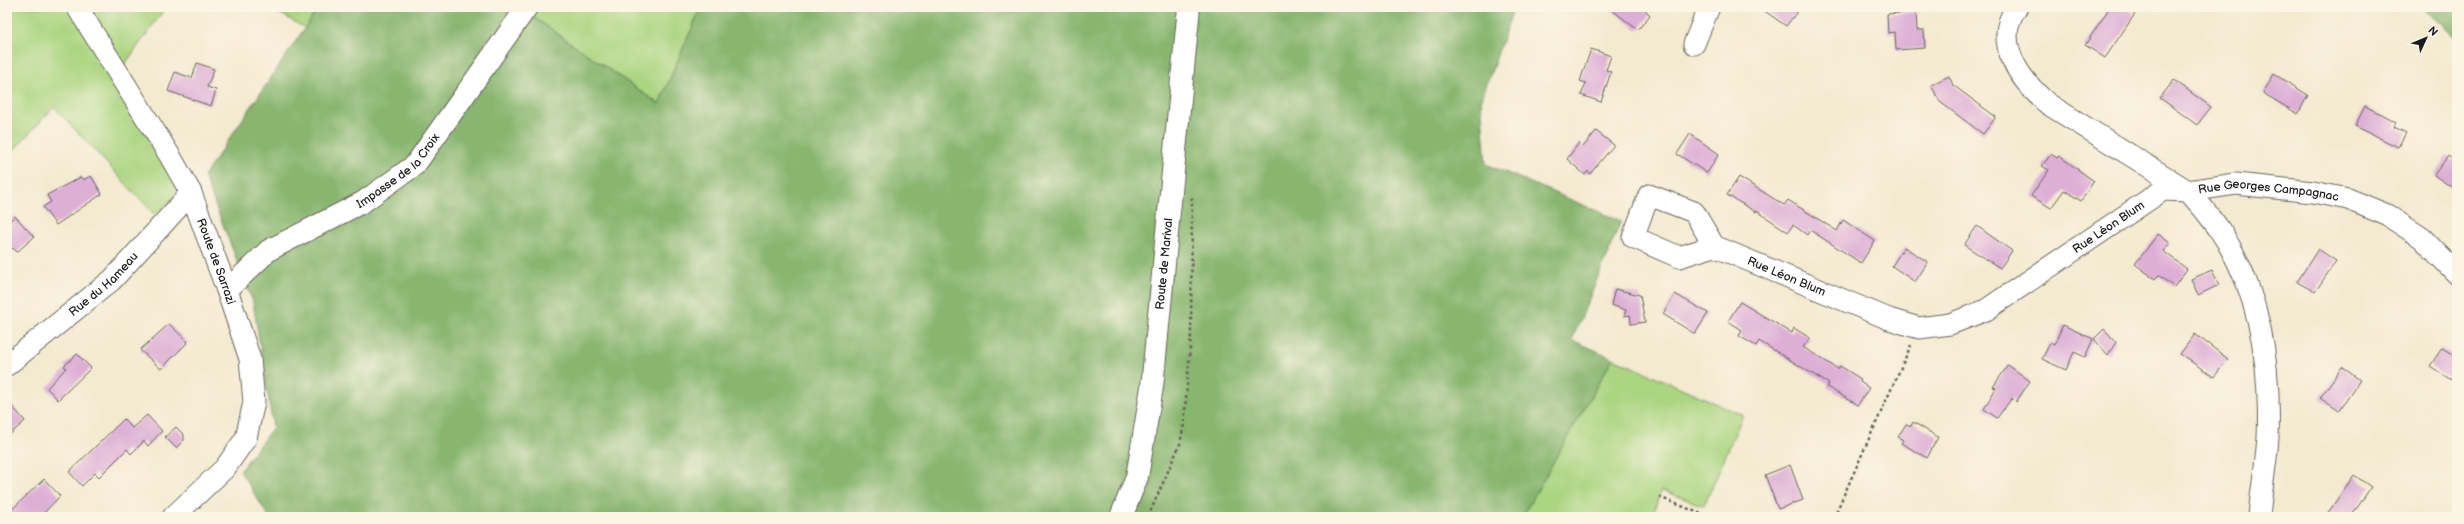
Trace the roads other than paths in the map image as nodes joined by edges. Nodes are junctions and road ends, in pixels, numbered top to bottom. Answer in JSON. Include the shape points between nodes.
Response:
{"nodes":[{"id":1,"x":77,"y":7,"type":"edge"},
{"id":2,"x":527,"y":7,"type":"edge"},
{"id":3,"x":1189,"y":7,"type":"edge"},
{"id":4,"x":1709,"y":7,"type":"edge"},
{"id":5,"x":2017,"y":7,"type":"edge"},
{"id":6,"x":1694,"y":44,"type":"dead end"},
{"id":7,"x":2188,"y":191,"type":"junction"},
{"id":8,"x":191,"y":193,"type":"junction"},
{"id":9,"x":1714,"y":246,"type":"dead end"},
{"id":10,"x":2457,"y":274,"type":"edge"},
{"id":11,"x":227,"y":290,"type":"junction"},
{"id":12,"x":7,"y":365,"type":"edge"},
{"id":13,"x":173,"y":517,"type":"edge"},
{"id":14,"x":1121,"y":517,"type":"edge"},
{"id":15,"x":2259,"y":517,"type":"edge"}],
"edges":[{"from":1,"to":8,"type":"street","name":"Route de Sarrazi"},
{"from":2,"to":11,"type":"street","name":"Impasse de la Croix","via":[[415,165],[363,202],[270,250]]},
{"from":3,"to":14,"type":"main road","name":"Route de Marival","via":[[1152,387],[1137,477]]},
{"from":4,"to":6,"type":"street"},
{"from":5,"to":7,"type":"street","name":"Rue Georges Campagnac","via":[[2011,14],[2009,51],[2017,71],[2031,89],[2048,104]]},
{"from":7,"to":9,"type":"street","name":"Rue Léon Blum","via":[[2163,190],[1986,310],[1950,324],[1919,328],[1827,294]]},
{"from":7,"to":10,"type":"street","name":"Rue Georges Campagnac","via":[[2236,184],[2313,192],[2348,199],[2387,215],[2422,238]]},
{"from":7,"to":15,"type":"street","via":[[2217,226],[2241,269],[2260,322],[2268,372],[2268,439]]},
{"from":8,"to":11,"type":"street","name":"Route de Sarrazi"},
{"from":8,"to":12,"type":"street","name":"Rue du Hameau","via":[[112,280]]},
{"from":11,"to":13,"type":"street","name":"Route de Sarrazi","via":[[250,359],[254,402],[246,438],[225,468]]}]}
